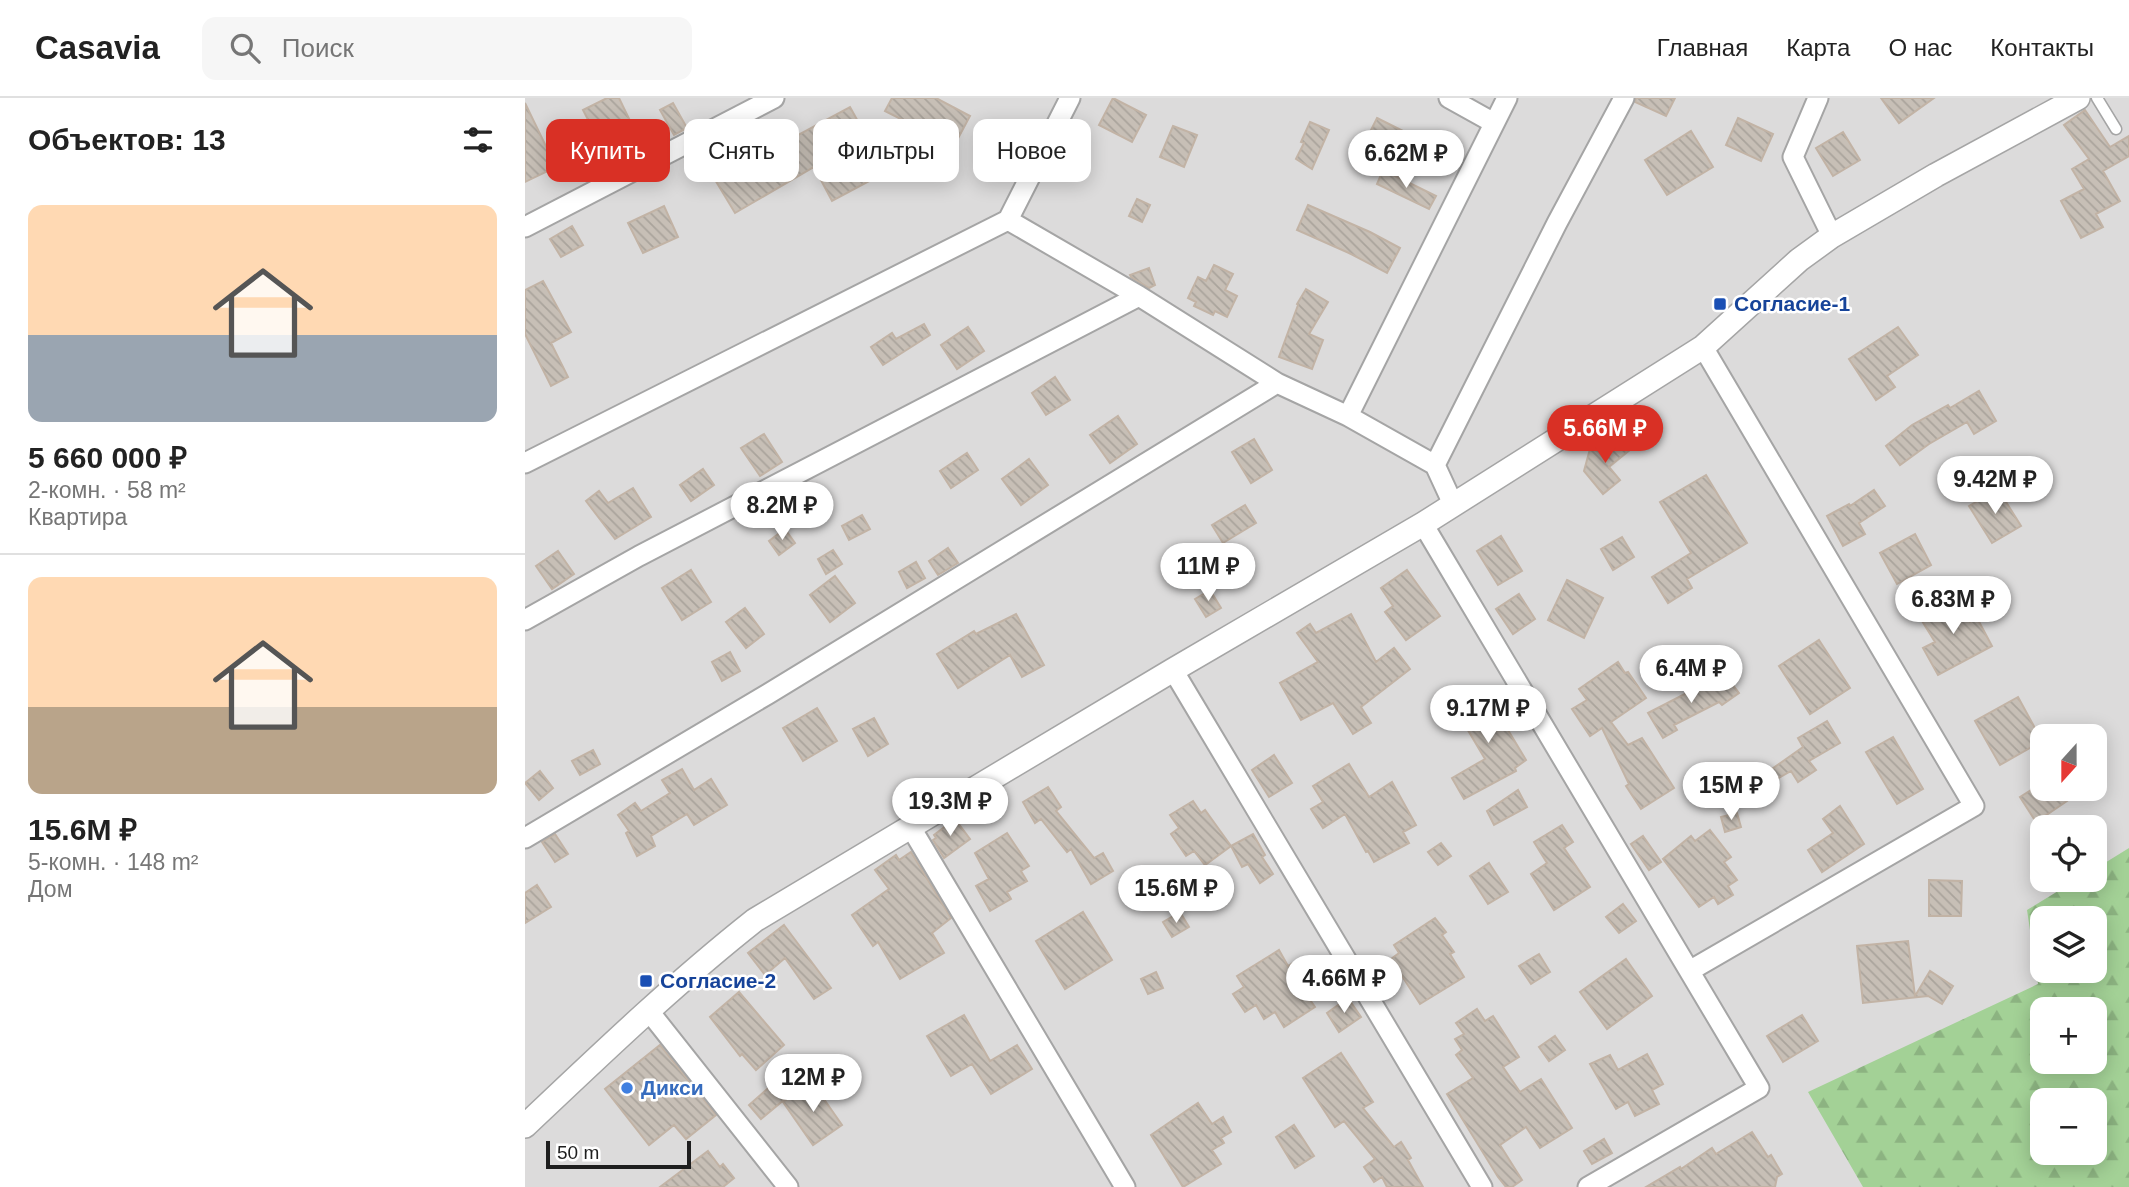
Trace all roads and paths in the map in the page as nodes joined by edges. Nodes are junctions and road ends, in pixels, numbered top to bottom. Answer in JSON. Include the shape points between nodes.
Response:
{"nodes":[{"id":1,"x":774,"y":98,"type":"edge"},
{"id":2,"x":1070,"y":98,"type":"edge"},
{"id":3,"x":1449,"y":98,"type":"edge"},
{"id":4,"x":1507,"y":98,"type":"edge"},
{"id":5,"x":1624,"y":98,"type":"edge"},
{"id":6,"x":1818,"y":98,"type":"edge"},
{"id":7,"x":2078,"y":98,"type":"edge"},
{"id":8,"x":2097,"y":98,"type":"edge"},
{"id":9,"x":1494,"y":123,"type":"junction"},
{"id":10,"x":2116,"y":129,"type":"dead end"},
{"id":11,"x":1008,"y":220,"type":"junction"},
{"id":12,"x":525,"y":227,"type":"edge"},
{"id":13,"x":1832,"y":236,"type":"junction"},
{"id":14,"x":1139,"y":296,"type":"junction"},
{"id":15,"x":1703,"y":347,"type":"junction"},
{"id":16,"x":1277,"y":383,"type":"junction"},
{"id":17,"x":1347,"y":416,"type":"junction"},
{"id":18,"x":525,"y":463,"type":"edge"},
{"id":19,"x":1435,"y":465,"type":"junction"},
{"id":20,"x":1453,"y":504,"type":"junction"},
{"id":21,"x":1423,"y":524,"type":"junction"},
{"id":22,"x":525,"y":621,"type":"edge"},
{"id":23,"x":1173,"y":670,"type":"junction"},
{"id":24,"x":911,"y":826,"type":"junction"},
{"id":25,"x":525,"y":838,"type":"edge"},
{"id":26,"x":1691,"y":970,"type":"junction"},
{"id":27,"x":648,"y":1010,"type":"junction"},
{"id":28,"x":525,"y":1126,"type":"edge"},
{"id":29,"x":788,"y":1187,"type":"edge"},
{"id":30,"x":1125,"y":1187,"type":"edge"},
{"id":31,"x":1482,"y":1187,"type":"edge"},
{"id":32,"x":1588,"y":1187,"type":"edge"}],
"edges":[{"from":1,"to":12,"type":"street"},
{"from":2,"to":11,"type":"street"},
{"from":3,"to":9,"type":"street"},
{"from":4,"to":9,"type":"street"},
{"from":5,"to":19,"type":"street"},
{"from":6,"to":13,"type":"street","via":[[1793,157]]},
{"from":7,"to":13,"type":"street"},
{"from":8,"to":10,"type":"lane"},
{"from":9,"to":17,"type":"street"},
{"from":11,"to":14,"type":"street"},
{"from":11,"to":18,"type":"street"},
{"from":13,"to":15,"type":"street"},
{"from":14,"to":16,"type":"street"},
{"from":14,"to":22,"type":"street","via":[[639,556]]},
{"from":15,"to":20,"type":"street"},
{"from":15,"to":26,"type":"street","via":[[1974,806]]},
{"from":16,"to":17,"type":"street"},
{"from":16,"to":25,"type":"street"},
{"from":17,"to":19,"type":"street"},
{"from":19,"to":20,"type":"street"},
{"from":20,"to":21,"type":"street"},
{"from":21,"to":23,"type":"street"},
{"from":21,"to":26,"type":"street"},
{"from":23,"to":24,"type":"street"},
{"from":23,"to":31,"type":"street"},
{"from":24,"to":27,"type":"street","via":[[755,920]]},
{"from":24,"to":30,"type":"street"},
{"from":26,"to":32,"type":"street","via":[[1759,1088]]},
{"from":27,"to":28,"type":"street"},
{"from":27,"to":29,"type":"street"}]}
